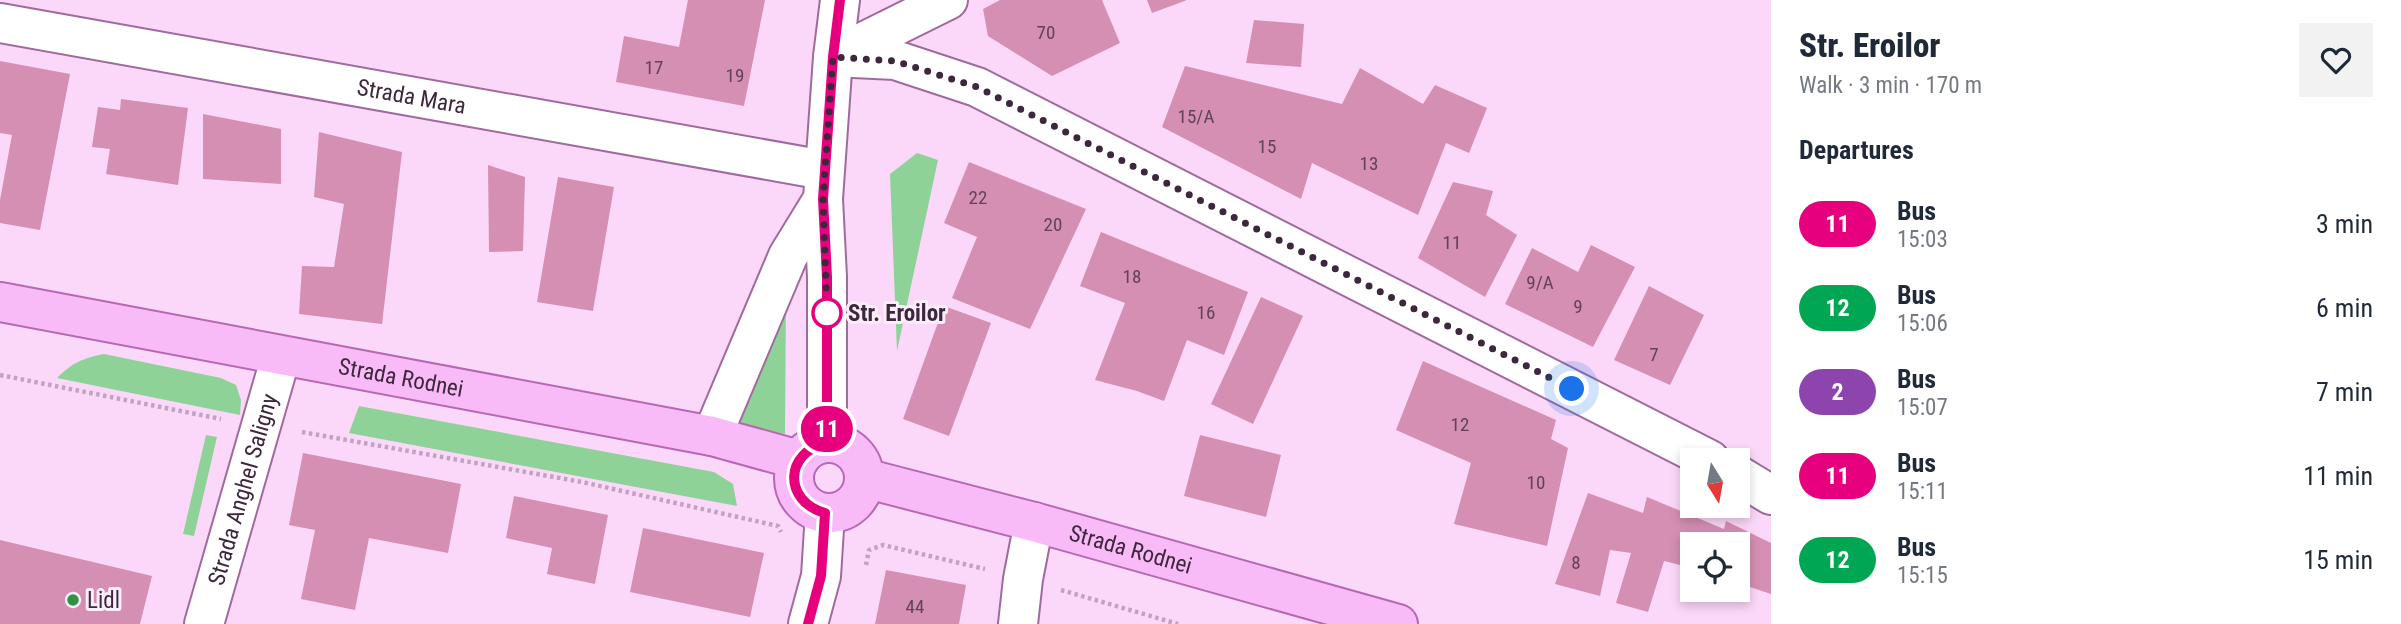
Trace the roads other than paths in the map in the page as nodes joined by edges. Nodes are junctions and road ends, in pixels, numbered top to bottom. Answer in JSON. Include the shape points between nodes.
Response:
{"nodes":[{"id":1,"x":840,"y":0,"type":"edge"},
{"id":2,"x":948,"y":0,"type":"edge"},
{"id":3,"x":0,"y":23,"type":"edge"},
{"id":4,"x":833,"y":57,"type":"junction"},
{"id":5,"x":824,"y":184,"type":"junction"},
{"id":6,"x":0,"y":302,"type":"edge"},
{"id":7,"x":281,"y":356,"type":"junction"},
{"id":8,"x":712,"y":436,"type":"junction"},
{"id":9,"x":1686,"y":448,"type":"edge"},
{"id":10,"x":813,"y":452,"type":"junction"},
{"id":11,"x":864,"y":478,"type":"junction"},
{"id":12,"x":1750,"y":482,"type":"edge"},
{"id":13,"x":1771,"y":495,"type":"edge"},
{"id":14,"x":825,"y":513,"type":"junction"},
{"id":15,"x":1034,"y":522,"type":"junction"},
{"id":16,"x":204,"y":624,"type":"edge"},
{"id":17,"x":808,"y":624,"type":"edge"},
{"id":18,"x":1018,"y":624,"type":"edge"},
{"id":19,"x":1398,"y":624,"type":"edge"}],
"edges":[{"from":1,"to":4,"type":"street"},
{"from":2,"to":4,"type":"street"},
{"from":3,"to":5,"type":"street","name":"Strada Mara"},
{"from":4,"to":5,"type":"street"},
{"from":4,"to":9,"type":"street","via":[[895,61],[977,87]]},
{"from":5,"to":8,"type":"street","via":[[788,256]]},
{"from":5,"to":10,"type":"street","via":[[827,277]]},
{"from":6,"to":7,"type":"main road","name":"Strada Rodnei"},
{"from":7,"to":8,"type":"main road","name":"Strada Rodnei"},
{"from":7,"to":16,"type":"street","name":"Strada Anghel Saligny"},
{"from":8,"to":10,"type":"main road","name":"Strada Rodnei"},
{"from":10,"to":11,"type":"main road","name":"Strada Rodnei","via":[[839,444],[849,449],[863,467]]},
{"from":10,"to":14,"type":"main road","via":[[795,471],[794,483],[805,503]]},
{"from":11,"to":14,"type":"main road","via":[[856,500],[837,512]]},
{"from":11,"to":15,"type":"main road","name":"Strada Rodnei"},
{"from":12,"to":13,"type":"street"},
{"from":14,"to":17,"type":"street","via":[[821,576]]},
{"from":15,"to":18,"type":"street"},
{"from":15,"to":19,"type":"main road","name":"Strada Rodnei"}]}
